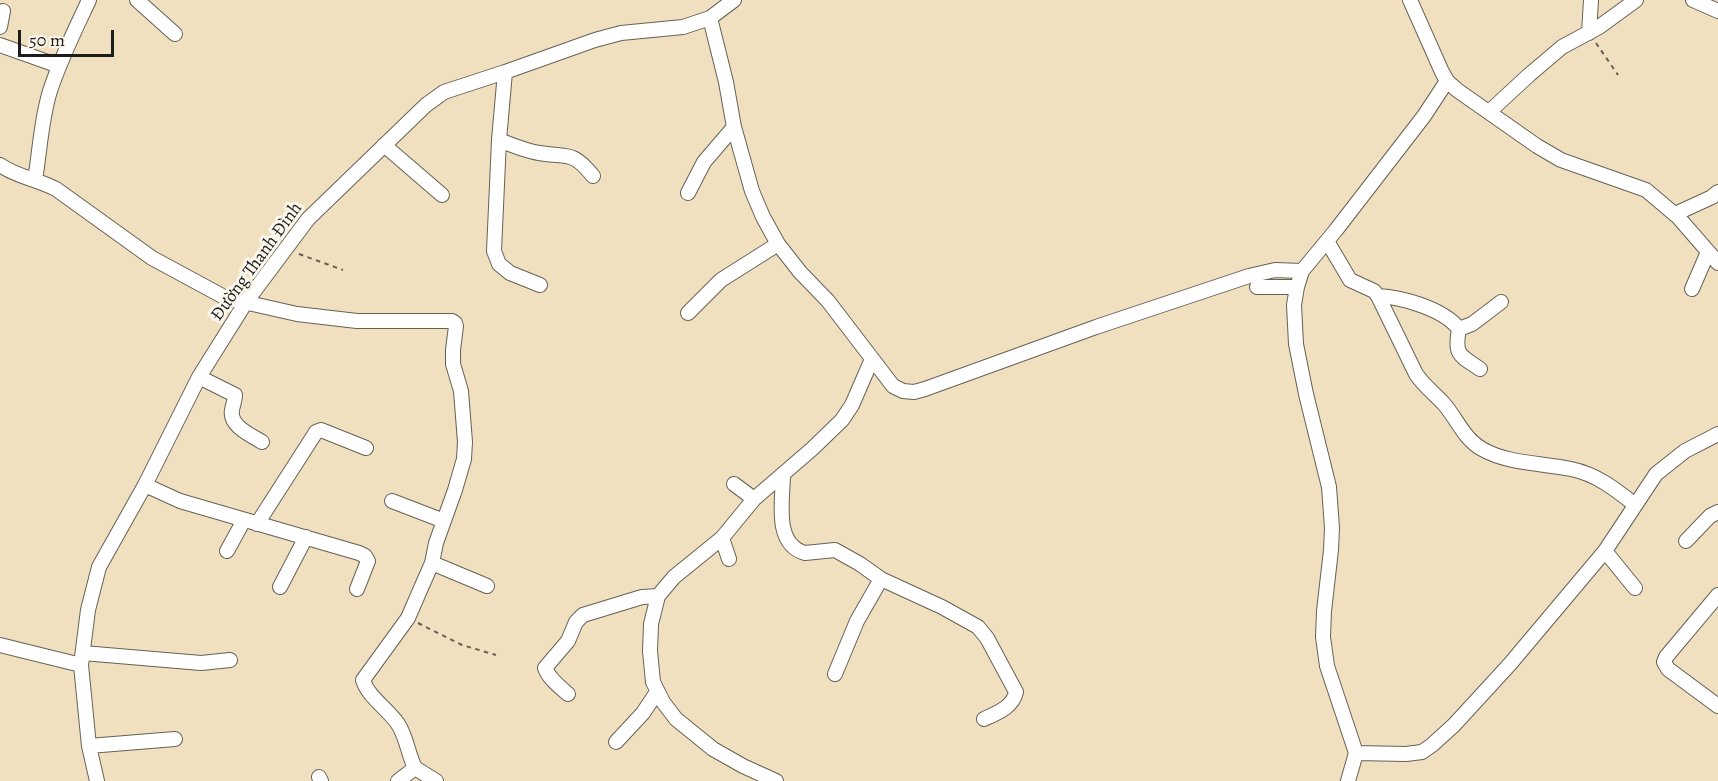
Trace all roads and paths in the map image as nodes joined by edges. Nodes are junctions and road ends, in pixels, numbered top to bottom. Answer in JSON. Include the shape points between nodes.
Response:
{"nodes":[{"id":1,"x":89,"y":0,"type":"edge"},
{"id":2,"x":137,"y":0,"type":"edge"},
{"id":3,"x":734,"y":0,"type":"edge"},
{"id":4,"x":1410,"y":0,"type":"edge"},
{"id":5,"x":1591,"y":0,"type":"edge"},
{"id":6,"x":1636,"y":0,"type":"edge"},
{"id":7,"x":1693,"y":0,"type":"edge"},
{"id":8,"x":3,"y":11,"type":"dead end"},
{"id":9,"x":1718,"y":11,"type":"edge"},
{"id":10,"x":710,"y":18,"type":"junction"},
{"id":11,"x":0,"y":27,"type":"edge"},
{"id":12,"x":1589,"y":33,"type":"junction"},
{"id":13,"x":175,"y":34,"type":"dead end"},
{"id":14,"x":0,"y":45,"type":"edge"},
{"id":15,"x":59,"y":66,"type":"junction"},
{"id":16,"x":505,"y":72,"type":"junction"},
{"id":17,"x":1618,"y":75,"type":"dead end"},
{"id":18,"x":1447,"y":81,"type":"junction"},
{"id":19,"x":1489,"y":112,"type":"junction"},
{"id":20,"x":734,"y":127,"type":"junction"},
{"id":21,"x":498,"y":141,"type":"junction"},
{"id":22,"x":384,"y":145,"type":"junction"},
{"id":23,"x":0,"y":165,"type":"edge"},
{"id":24,"x":593,"y":176,"type":"dead end"},
{"id":25,"x":35,"y":180,"type":"junction"},
{"id":26,"x":1718,"y":192,"type":"edge"},
{"id":27,"x":688,"y":193,"type":"dead end"},
{"id":28,"x":442,"y":195,"type":"dead end"},
{"id":29,"x":1674,"y":214,"type":"junction"},
{"id":30,"x":1327,"y":241,"type":"junction"},
{"id":31,"x":778,"y":244,"type":"junction"},
{"id":32,"x":286,"y":248,"type":"junction"},
{"id":33,"x":1708,"y":252,"type":"junction"},
{"id":34,"x":1718,"y":263,"type":"edge"},
{"id":35,"x":343,"y":270,"type":"dead end"},
{"id":36,"x":1302,"y":271,"type":"junction"},
{"id":37,"x":540,"y":285,"type":"dead end"},
{"id":38,"x":1257,"y":287,"type":"dead end"},
{"id":39,"x":1297,"y":287,"type":"junction"},
{"id":40,"x":1692,"y":289,"type":"dead end"},
{"id":41,"x":1378,"y":296,"type":"junction"},
{"id":42,"x":246,"y":302,"type":"junction"},
{"id":43,"x":1501,"y":302,"type":"dead end"},
{"id":44,"x":688,"y":314,"type":"dead end"},
{"id":45,"x":1459,"y":329,"type":"junction"},
{"id":46,"x":872,"y":360,"type":"junction"},
{"id":47,"x":1480,"y":369,"type":"dead end"},
{"id":48,"x":199,"y":377,"type":"junction"},
{"id":49,"x":1718,"y":434,"type":"edge"},
{"id":50,"x":262,"y":442,"type":"dead end"},
{"id":51,"x":366,"y":448,"type":"dead end"},
{"id":52,"x":783,"y":474,"type":"junction"},
{"id":53,"x":734,"y":484,"type":"dead end"},
{"id":54,"x":145,"y":485,"type":"junction"},
{"id":55,"x":754,"y":499,"type":"junction"},
{"id":56,"x":392,"y":501,"type":"dead end"},
{"id":57,"x":1634,"y":504,"type":"junction"},
{"id":58,"x":1718,"y":512,"type":"edge"},
{"id":59,"x":444,"y":520,"type":"junction"},
{"id":60,"x":250,"y":522,"type":"junction"},
{"id":61,"x":306,"y":537,"type":"junction"},
{"id":62,"x":722,"y":538,"type":"junction"},
{"id":63,"x":1686,"y":541,"type":"dead end"},
{"id":64,"x":226,"y":551,"type":"dead end"},
{"id":65,"x":1605,"y":551,"type":"junction"},
{"id":66,"x":729,"y":559,"type":"dead end"},
{"id":67,"x":432,"y":563,"type":"junction"},
{"id":68,"x":881,"y":579,"type":"junction"},
{"id":69,"x":487,"y":586,"type":"dead end"},
{"id":70,"x":280,"y":587,"type":"dead end"},
{"id":71,"x":1635,"y":588,"type":"dead end"},
{"id":72,"x":357,"y":589,"type":"dead end"},
{"id":73,"x":1718,"y":595,"type":"edge"},
{"id":74,"x":658,"y":596,"type":"junction"},
{"id":75,"x":408,"y":618,"type":"junction"},
{"id":76,"x":0,"y":645,"type":"edge"},
{"id":77,"x":495,"y":655,"type":"dead end"},
{"id":78,"x":82,"y":659,"type":"junction"},
{"id":79,"x":230,"y":660,"type":"dead end"},
{"id":80,"x":835,"y":674,"type":"dead end"},
{"id":81,"x":643,"y":677,"type":"dead end"},
{"id":82,"x":568,"y":694,"type":"dead end"},
{"id":83,"x":655,"y":696,"type":"junction"},
{"id":84,"x":1718,"y":706,"type":"edge"},
{"id":85,"x":984,"y":718,"type":"dead end"},
{"id":86,"x":175,"y":739,"type":"dead end"},
{"id":87,"x":616,"y":742,"type":"dead end"},
{"id":88,"x":89,"y":746,"type":"junction"},
{"id":89,"x":1356,"y":753,"type":"junction"},
{"id":90,"x":415,"y":768,"type":"junction"},
{"id":91,"x":769,"y":779,"type":"edge"},
{"id":92,"x":98,"y":781,"type":"edge"},
{"id":93,"x":399,"y":781,"type":"edge"},
{"id":94,"x":436,"y":781,"type":"edge"},
{"id":95,"x":1348,"y":781,"type":"edge"}],
"edges":[{"from":1,"to":15,"type":"street"},
{"from":2,"to":13,"type":"street"},
{"from":3,"to":10,"type":"street","name":"Đường Thanh Đình"},
{"from":4,"to":18,"type":"street"},
{"from":5,"to":12,"type":"street"},
{"from":6,"to":12,"type":"street"},
{"from":7,"to":9,"type":"street"},
{"from":8,"to":11,"type":"street"},
{"from":10,"to":16,"type":"street","name":"Đường Thanh Đình","via":[[683,27],[621,33],[594,40]]},
{"from":10,"to":20,"type":"street"},
{"from":12,"to":17,"type":"path"},
{"from":12,"to":19,"type":"street","via":[[1562,47]]},
{"from":14,"to":15,"type":"street"},
{"from":15,"to":25,"type":"street","via":[[44,117]]},
{"from":16,"to":21,"type":"street"},
{"from":16,"to":22,"type":"street","name":"Đường Thanh Đình","via":[[444,92]]},
{"from":18,"to":19,"type":"street"},
{"from":18,"to":30,"type":"street"},
{"from":19,"to":29,"type":"street","via":[[1561,160],[1646,190]]},
{"from":20,"to":27,"type":"street","via":[[704,162]]},
{"from":20,"to":31,"type":"street","via":[[752,191]]},
{"from":21,"to":24,"type":"street","via":[[574,158]]},
{"from":21,"to":37,"type":"street","via":[[494,251],[510,273]]},
{"from":22,"to":28,"type":"street"},
{"from":22,"to":32,"type":"street","name":"Đường Thanh Đình","via":[[308,219]]},
{"from":23,"to":25,"type":"street"},
{"from":25,"to":42,"type":"street","via":[[56,189],[152,258],[226,298]]},
{"from":26,"to":29,"type":"street"},
{"from":29,"to":33,"type":"street"},
{"from":30,"to":36,"type":"street"},
{"from":30,"to":41,"type":"street","via":[[1350,280]]},
{"from":31,"to":44,"type":"street","via":[[722,280]]},
{"from":31,"to":46,"type":"street"},
{"from":32,"to":35,"type":"path"},
{"from":32,"to":42,"type":"street","name":"Đường Thanh Đình"},
{"from":33,"to":34,"type":"street"},
{"from":33,"to":40,"type":"street"},
{"from":36,"to":39,"type":"street"},
{"from":36,"to":46,"type":"street","via":[[1275,270],[1249,276],[914,392],[893,386]]},
{"from":38,"to":39,"type":"street"},
{"from":39,"to":89,"type":"street","via":[[1296,344],[1331,507],[1323,637],[1328,666]]},
{"from":41,"to":45,"type":"street","via":[[1394,297],[1445,316]]},
{"from":41,"to":57,"type":"street","via":[[1416,374],[1476,445],[1504,458],[1587,473]]},
{"from":42,"to":48,"type":"street","name":"Đường Thanh Đình"},
{"from":42,"to":59,"type":"street","via":[[297,314],[357,321],[454,322],[453,364],[461,391],[465,442],[464,459]]},
{"from":43,"to":45,"type":"street"},
{"from":45,"to":47,"type":"street","via":[[1460,355]]},
{"from":46,"to":52,"type":"street","via":[[842,420]]},
{"from":48,"to":50,"type":"street","via":[[235,395],[233,421]]},
{"from":48,"to":54,"type":"street","name":"Đường Thanh Đình"},
{"from":49,"to":57,"type":"street","via":[[1684,451],[1656,474]]},
{"from":51,"to":60,"type":"street","via":[[321,430],[316,432]]},
{"from":52,"to":55,"type":"street"},
{"from":52,"to":68,"type":"street","via":[[781,526],[788,542],[805,553],[835,550]]},
{"from":53,"to":55,"type":"street"},
{"from":54,"to":60,"type":"street","via":[[180,501]]},
{"from":54,"to":78,"type":"street","name":"Đường Thanh Đình","via":[[99,567],[88,610]]},
{"from":55,"to":62,"type":"street"},
{"from":56,"to":59,"type":"street"},
{"from":57,"to":65,"type":"street"},
{"from":58,"to":63,"type":"street"},
{"from":59,"to":67,"type":"street"},
{"from":60,"to":61,"type":"street"},
{"from":60,"to":64,"type":"street"},
{"from":61,"to":70,"type":"street"},
{"from":61,"to":72,"type":"street","via":[[365,556],[368,561]]},
{"from":62,"to":66,"type":"street"},
{"from":62,"to":74,"type":"street","via":[[674,577]]},
{"from":65,"to":71,"type":"street"},
{"from":65,"to":89,"type":"street","via":[[1510,664],[1432,745],[1414,753]]},
{"from":67,"to":69,"type":"street"},
{"from":67,"to":75,"type":"street"},
{"from":68,"to":80,"type":"street","via":[[857,621]]},
{"from":68,"to":85,"type":"street","via":[[942,607],[983,632],[1016,692],[1014,700],[1001,711]]},
{"from":73,"to":84,"type":"street","via":[[1664,662]]},
{"from":74,"to":82,"type":"street","via":[[583,615],[576,622],[568,641],[545,668]]},
{"from":74,"to":83,"type":"street","via":[[650,651]]},
{"from":75,"to":77,"type":"path","via":[[462,645]]},
{"from":75,"to":90,"type":"street","via":[[363,680],[399,725]]},
{"from":76,"to":78,"type":"street"},
{"from":78,"to":79,"type":"street","via":[[201,663]]},
{"from":78,"to":88,"type":"street","name":"Đường Thanh Đình"},
{"from":81,"to":83,"type":"street"},
{"from":83,"to":87,"type":"street"},
{"from":83,"to":91,"type":"street","via":[[676,719],[714,749]]},
{"from":86,"to":88,"type":"street"},
{"from":88,"to":92,"type":"street","name":"Đường Thanh Đình"},
{"from":89,"to":95,"type":"street"},
{"from":90,"to":93,"type":"street"},
{"from":90,"to":94,"type":"street"}]}
